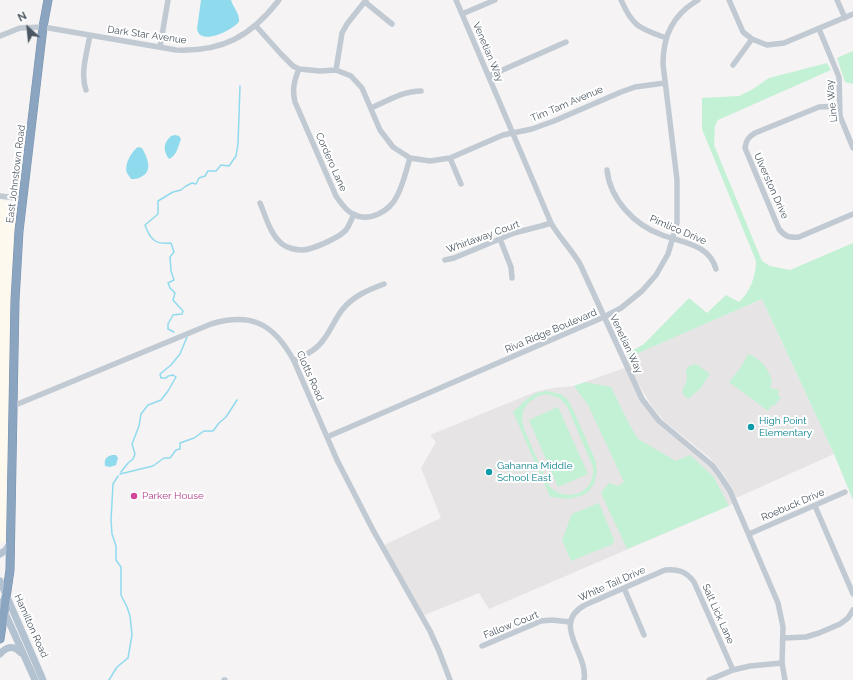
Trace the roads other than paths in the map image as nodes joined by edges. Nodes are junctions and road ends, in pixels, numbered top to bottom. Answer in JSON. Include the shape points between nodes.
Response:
{"nodes":[{"id":1,"x":48,"y":0,"type":"edge"},
{"id":2,"x":168,"y":0,"type":"edge"},
{"id":3,"x":279,"y":0,"type":"edge"},
{"id":4,"x":456,"y":0,"type":"edge"},
{"id":5,"x":495,"y":0,"type":"edge"},
{"id":6,"x":621,"y":0,"type":"edge"},
{"id":7,"x":698,"y":0,"type":"edge"},
{"id":8,"x":729,"y":0,"type":"edge"},
{"id":9,"x":837,"y":0,"type":"edge"},
{"id":10,"x":365,"y":1,"type":"edge"},
{"id":11,"x":462,"y":14,"type":"junction"},
{"id":12,"x":853,"y":14,"type":"edge"},
{"id":13,"x":845,"y":18,"type":"junction"},
{"id":14,"x":392,"y":24,"type":"dead end"},
{"id":15,"x":256,"y":26,"type":"junction"},
{"id":16,"x":43,"y":27,"type":"junction"},
{"id":17,"x":819,"y":29,"type":"junction"},
{"id":18,"x":90,"y":35,"type":"junction"},
{"id":19,"x":0,"y":36,"type":"edge"},
{"id":20,"x":666,"y":38,"type":"junction"},
{"id":21,"x":752,"y":39,"type":"junction"},
{"id":22,"x":566,"y":42,"type":"dead end"},
{"id":23,"x":160,"y":47,"type":"junction"},
{"id":24,"x":733,"y":65,"type":"dead end"},
{"id":25,"x":299,"y":69,"type":"junction"},
{"id":26,"x":336,"y":70,"type":"junction"},
{"id":27,"x":489,"y":76,"type":"junction"},
{"id":28,"x":665,"y":83,"type":"junction"},
{"id":29,"x":86,"y":90,"type":"dead end"},
{"id":30,"x":421,"y":91,"type":"dead end"},
{"id":31,"x":839,"y":106,"type":"junction"},
{"id":32,"x":371,"y":108,"type":"junction"},
{"id":33,"x":512,"y":132,"type":"junction"},
{"id":34,"x":853,"y":148,"type":"edge"},
{"id":35,"x":410,"y":158,"type":"junction"},
{"id":36,"x":450,"y":158,"type":"junction"},
{"id":37,"x":607,"y":170,"type":"dead end"},
{"id":38,"x":461,"y":184,"type":"dead end"},
{"id":39,"x":0,"y":196,"type":"edge"},
{"id":40,"x":23,"y":199,"type":"junction"},
{"id":41,"x":260,"y":203,"type":"dead end"},
{"id":42,"x":354,"y":214,"type":"junction"},
{"id":43,"x":853,"y":214,"type":"edge"},
{"id":44,"x":550,"y":222,"type":"junction"},
{"id":45,"x":673,"y":238,"type":"junction"},
{"id":46,"x":500,"y":239,"type":"junction"},
{"id":47,"x":445,"y":260,"type":"dead end"},
{"id":48,"x":716,"y":269,"type":"dead end"},
{"id":49,"x":512,"y":278,"type":"dead end"},
{"id":50,"x":384,"y":284,"type":"dead end"},
{"id":51,"x":604,"y":317,"type":"junction"},
{"id":52,"x":294,"y":361,"type":"junction"},
{"id":53,"x":13,"y":406,"type":"junction"},
{"id":54,"x":327,"y":437,"type":"junction"},
{"id":55,"x":845,"y":492,"type":"dead end"},
{"id":56,"x":815,"y":506,"type":"junction"},
{"id":57,"x":749,"y":534,"type":"junction"},
{"id":58,"x":10,"y":542,"type":"junction"},
{"id":59,"x":0,"y":554,"type":"edge"},
{"id":60,"x":680,"y":570,"type":"joint"},
{"id":61,"x":0,"y":581,"type":"edge"},
{"id":62,"x":624,"y":588,"type":"junction"},
{"id":63,"x":853,"y":594,"type":"edge"},
{"id":64,"x":7,"y":596,"type":"junction"},
{"id":65,"x":0,"y":602,"type":"edge"},
{"id":66,"x":853,"y":610,"type":"edge"},
{"id":67,"x":4,"y":612,"type":"junction"},
{"id":68,"x":570,"y":622,"type":"junction"},
{"id":69,"x":644,"y":635,"type":"dead end"},
{"id":70,"x":784,"y":638,"type":"junction"},
{"id":71,"x":0,"y":639,"type":"edge"},
{"id":72,"x":482,"y":646,"type":"dead end"},
{"id":73,"x":0,"y":654,"type":"edge"},
{"id":74,"x":24,"y":657,"type":"junction"},
{"id":75,"x":782,"y":663,"type":"junction"},
{"id":76,"x":733,"y":670,"type":"junction"},
{"id":77,"x":35,"y":680,"type":"edge"},
{"id":78,"x":43,"y":680,"type":"edge"},
{"id":79,"x":450,"y":680,"type":"edge"},
{"id":80,"x":584,"y":680,"type":"edge"},
{"id":81,"x":709,"y":680,"type":"edge"},
{"id":82,"x":785,"y":680,"type":"edge"}],
"edges":[{"from":1,"to":16,"type":"highway","name":"East Johnstown Road"},
{"from":2,"to":23,"type":"street"},
{"from":3,"to":15,"type":"street","name":"Dark Star Avenue"},
{"from":4,"to":11,"type":"street","name":"Venetian Way"},
{"from":5,"to":11,"type":"street"},
{"from":6,"to":20,"type":"street","via":[[633,22],[644,30]]},
{"from":7,"to":20,"type":"street","name":"Riva Ridge Boulevard","via":[[679,15]]},
{"from":8,"to":21,"type":"street","via":[[744,32]]},
{"from":9,"to":13,"type":"street"},
{"from":10,"to":14,"type":"street"},
{"from":10,"to":26,"type":"street","via":[[342,33]]},
{"from":11,"to":27,"type":"street","name":"Venetian Way"},
{"from":12,"to":13,"type":"street"},
{"from":13,"to":17,"type":"street"},
{"from":15,"to":23,"type":"street","name":"Dark Star Avenue","via":[[230,42],[207,49]]},
{"from":15,"to":25,"type":"street","via":[[293,66]]},
{"from":16,"to":18,"type":"street","name":"Dark Star Avenue"},
{"from":16,"to":19,"type":"street","name":"Dark Star Avenue","via":[[20,28]]},
{"from":16,"to":40,"type":"highway","name":"East Johnstown Road"},
{"from":17,"to":21,"type":"street","via":[[784,43],[767,45]]},
{"from":17,"to":31,"type":"street","name":"Line Way","via":[[839,77]]},
{"from":18,"to":23,"type":"street","name":"Dark Star Avenue"},
{"from":18,"to":29,"type":"street","via":[[84,76]]},
{"from":20,"to":28,"type":"street","name":"Riva Ridge Boulevard","via":[[663,50]]},
{"from":21,"to":24,"type":"street"},
{"from":22,"to":27,"type":"street"},
{"from":25,"to":26,"type":"street","name":"Tim Tam Avenue"},
{"from":25,"to":42,"type":"street","name":"Cordero Lane","via":[[294,82],[295,102],[336,196],[343,206]]},
{"from":26,"to":32,"type":"street","name":"Tim Tam Avenue","via":[[351,76],[362,88]]},
{"from":27,"to":33,"type":"street","name":"Venetian Way"},
{"from":28,"to":33,"type":"street","name":"Tim Tam Avenue","via":[[634,87],[546,124]]},
{"from":28,"to":45,"type":"street","name":"Riva Ridge Boulevard","via":[[677,180],[677,223]]},
{"from":30,"to":32,"type":"street","via":[[403,94]]},
{"from":31,"to":34,"type":"street","name":"Line Way","via":[[842,124]]},
{"from":31,"to":43,"type":"street","name":"Ulverston Drive","via":[[819,107],[755,133],[750,136],[745,148],[779,229],[786,236],[800,237]]},
{"from":32,"to":35,"type":"street","name":"Tim Tam Avenue","via":[[380,130],[393,147]]},
{"from":33,"to":36,"type":"street","name":"Tim Tam Avenue"},
{"from":33,"to":44,"type":"street","name":"Venetian Way"},
{"from":35,"to":36,"type":"street","name":"Tim Tam Avenue","via":[[430,161]]},
{"from":35,"to":42,"type":"street","via":[[397,197],[388,208],[376,215],[365,217]]},
{"from":36,"to":38,"type":"street"},
{"from":37,"to":45,"type":"street","name":"Pimlico Drive","via":[[613,192],[622,206],[646,228]]},
{"from":39,"to":40,"type":"street"},
{"from":40,"to":53,"type":"highway","name":"East Johnstown Road","via":[[15,300]]},
{"from":41,"to":42,"type":"street","via":[[271,229],[282,244],[287,248],[302,250],[345,231]]},
{"from":44,"to":46,"type":"street","name":"Whirlaway Court"},
{"from":44,"to":51,"type":"street","name":"Venetian Way","via":[[580,264]]},
{"from":45,"to":48,"type":"street","name":"Pimlico Drive","via":[[709,254]]},
{"from":45,"to":51,"type":"street","name":"Riva Ridge Boulevard","via":[[660,268],[642,291],[621,308]]},
{"from":46,"to":47,"type":"street","name":"Whirlaway Court"},
{"from":46,"to":49,"type":"street","via":[[511,267]]},
{"from":50,"to":52,"type":"street","via":[[352,300],[325,339],[306,355]]},
{"from":51,"to":54,"type":"street","name":"Riva Ridge Boulevard"},
{"from":51,"to":57,"type":"street","name":"Venetian Way","via":[[642,399],[659,421],[719,474],[730,491]]},
{"from":52,"to":53,"type":"street","name":"Clotts Road","via":[[278,336],[269,329],[248,320],[224,320]]},
{"from":52,"to":54,"type":"street","name":"Clotts Road"},
{"from":53,"to":58,"type":"highway","name":"East Johnstown Road"},
{"from":54,"to":79,"type":"street","name":"Clotts Road","via":[[373,530],[430,631]]},
{"from":55,"to":56,"type":"street","name":"Roebuck Drive"},
{"from":56,"to":57,"type":"street","name":"Roebuck Drive"},
{"from":56,"to":63,"type":"street"},
{"from":57,"to":70,"type":"street","name":"Venetian Way","via":[[778,603]]},
{"from":58,"to":59,"type":"main road","via":[[6,550]]},
{"from":58,"to":64,"type":"highway","name":"East Johnstown Road"},
{"from":60,"to":62,"type":"street","name":"White Tail Drive","via":[[665,570]]},
{"from":60,"to":76,"type":"street","name":"Salt Lick Lane","via":[[694,582]]},
{"from":61,"to":64,"type":"main road","name":"Hamilton Road"},
{"from":62,"to":68,"type":"street","name":"White Tail Drive","via":[[581,607]]},
{"from":62,"to":69,"type":"street"},
{"from":64,"to":67,"type":"highway","name":"East Johnstown Road"},
{"from":64,"to":78,"type":"main road","name":"Hamilton Road"},
{"from":65,"to":67,"type":"main road","name":"Hamilton Road"},
{"from":66,"to":70,"type":"street","via":[[840,624],[819,633],[806,637]]},
{"from":67,"to":71,"type":"highway","name":"East Johnstown Road"},
{"from":67,"to":74,"type":"main road","name":"Hamilton Road"},
{"from":68,"to":72,"type":"street","name":"Fallow Court","via":[[541,621]]},
{"from":68,"to":80,"type":"street","via":[[570,632],[584,669]]},
{"from":70,"to":75,"type":"street","name":"Venetian Way"},
{"from":73,"to":74,"type":"main road","via":[[13,647]]},
{"from":74,"to":77,"type":"main road","name":"Hamilton Road"},
{"from":75,"to":76,"type":"street"},
{"from":75,"to":82,"type":"street","name":"Venetian Way"},
{"from":76,"to":81,"type":"street"}]}
